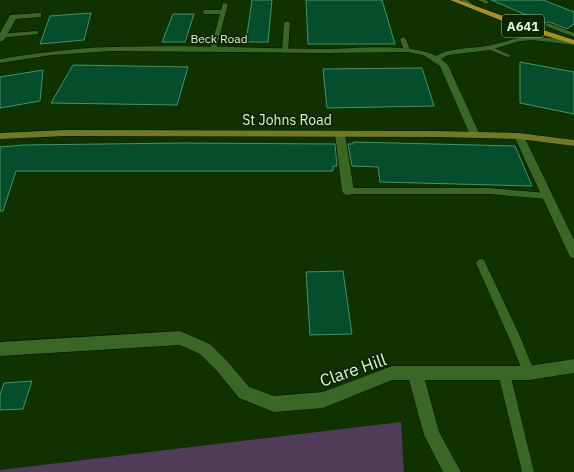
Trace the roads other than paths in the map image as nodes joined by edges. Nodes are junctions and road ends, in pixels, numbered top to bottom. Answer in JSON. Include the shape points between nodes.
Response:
{"nodes":[{"id":1,"x":453,"y":0,"type":"edge"},
{"id":2,"x":464,"y":0,"type":"edge"},
{"id":3,"x":225,"y":4,"type":"dead end"},
{"id":4,"x":473,"y":7,"type":"junction"},
{"id":5,"x":204,"y":12,"type":"dead end"},
{"id":6,"x":223,"y":12,"type":"junction"},
{"id":7,"x":38,"y":15,"type":"dead end"},
{"id":8,"x":287,"y":23,"type":"dead end"},
{"id":9,"x":548,"y":25,"type":"dead end"},
{"id":10,"x":36,"y":33,"type":"dead end"},
{"id":11,"x":574,"y":35,"type":"edge"},
{"id":12,"x":1,"y":37,"type":"edge"},
{"id":13,"x":403,"y":39,"type":"dead end"},
{"id":14,"x":574,"y":43,"type":"edge"},
{"id":15,"x":490,"y":48,"type":"junction"},
{"id":16,"x":213,"y":50,"type":"junction"},
{"id":17,"x":285,"y":50,"type":"junction"},
{"id":18,"x":407,"y":50,"type":"junction"},
{"id":19,"x":509,"y":56,"type":"dead end"},
{"id":20,"x":436,"y":59,"type":"junction"},
{"id":21,"x":0,"y":61,"type":"edge"},
{"id":22,"x":340,"y":134,"type":"junction"},
{"id":23,"x":475,"y":135,"type":"junction"},
{"id":24,"x":0,"y":136,"type":"edge"},
{"id":25,"x":519,"y":136,"type":"junction"},
{"id":26,"x":574,"y":143,"type":"edge"},
{"id":27,"x":348,"y":191,"type":"joint"},
{"id":28,"x":547,"y":196,"type":"junction"},
{"id":29,"x":574,"y":253,"type":"edge"},
{"id":30,"x":480,"y":263,"type":"dead end"},
{"id":31,"x":0,"y":349,"type":"edge"},
{"id":32,"x":574,"y":366,"type":"edge"},
{"id":33,"x":415,"y":373,"type":"junction"},
{"id":34,"x":504,"y":373,"type":"junction"},
{"id":35,"x":529,"y":373,"type":"junction"},
{"id":36,"x":452,"y":472,"type":"edge"},
{"id":37,"x":528,"y":472,"type":"edge"}],
"edges":[{"from":1,"to":4,"type":"main road","number":"A641"},
{"from":2,"to":4,"type":"lane"},
{"from":3,"to":6,"type":"lane"},
{"from":4,"to":14,"type":"main road","number":"A641"},
{"from":5,"to":6,"type":"lane"},
{"from":6,"to":16,"type":"lane"},
{"from":7,"to":12,"type":"street","via":[[13,16]]},
{"from":8,"to":17,"type":"lane"},
{"from":9,"to":11,"type":"lane"},
{"from":10,"to":12,"type":"lane"},
{"from":13,"to":18,"type":"lane"},
{"from":14,"to":15,"type":"street","via":[[533,38],[519,39]]},
{"from":15,"to":19,"type":"lane"},
{"from":15,"to":20,"type":"street","via":[[446,53]]},
{"from":16,"to":17,"type":"street","name":"Beck Road"},
{"from":16,"to":21,"type":"street","name":"Beck Road","via":[[111,49],[52,53]]},
{"from":17,"to":18,"type":"street","name":"Beck Road"},
{"from":18,"to":20,"type":"street","name":"Beck Road","via":[[425,53]]},
{"from":20,"to":23,"type":"street","via":[[444,65]]},
{"from":22,"to":23,"type":"street","name":"St Johns Road"},
{"from":22,"to":24,"type":"street","name":"St Johns Road","via":[[65,133]]},
{"from":22,"to":27,"type":"street"},
{"from":23,"to":25,"type":"street","name":"St Johns Road"},
{"from":25,"to":26,"type":"street","name":"St Johns Road"},
{"from":25,"to":28,"type":"street"},
{"from":27,"to":28,"type":"lane","via":[[489,191]]},
{"from":28,"to":29,"type":"street"},
{"from":30,"to":35,"type":"lane"},
{"from":31,"to":33,"type":"street","name":"Clare Hill","via":[[180,338],[205,349],[244,393],[274,404],[323,400],[392,373]]},
{"from":32,"to":35,"type":"street","name":"Clare Hill"},
{"from":33,"to":34,"type":"street","name":"Clare Hill"},
{"from":33,"to":36,"type":"street","via":[[432,435]]},
{"from":34,"to":35,"type":"street","name":"Clare Hill"},
{"from":34,"to":37,"type":"lane"}]}
